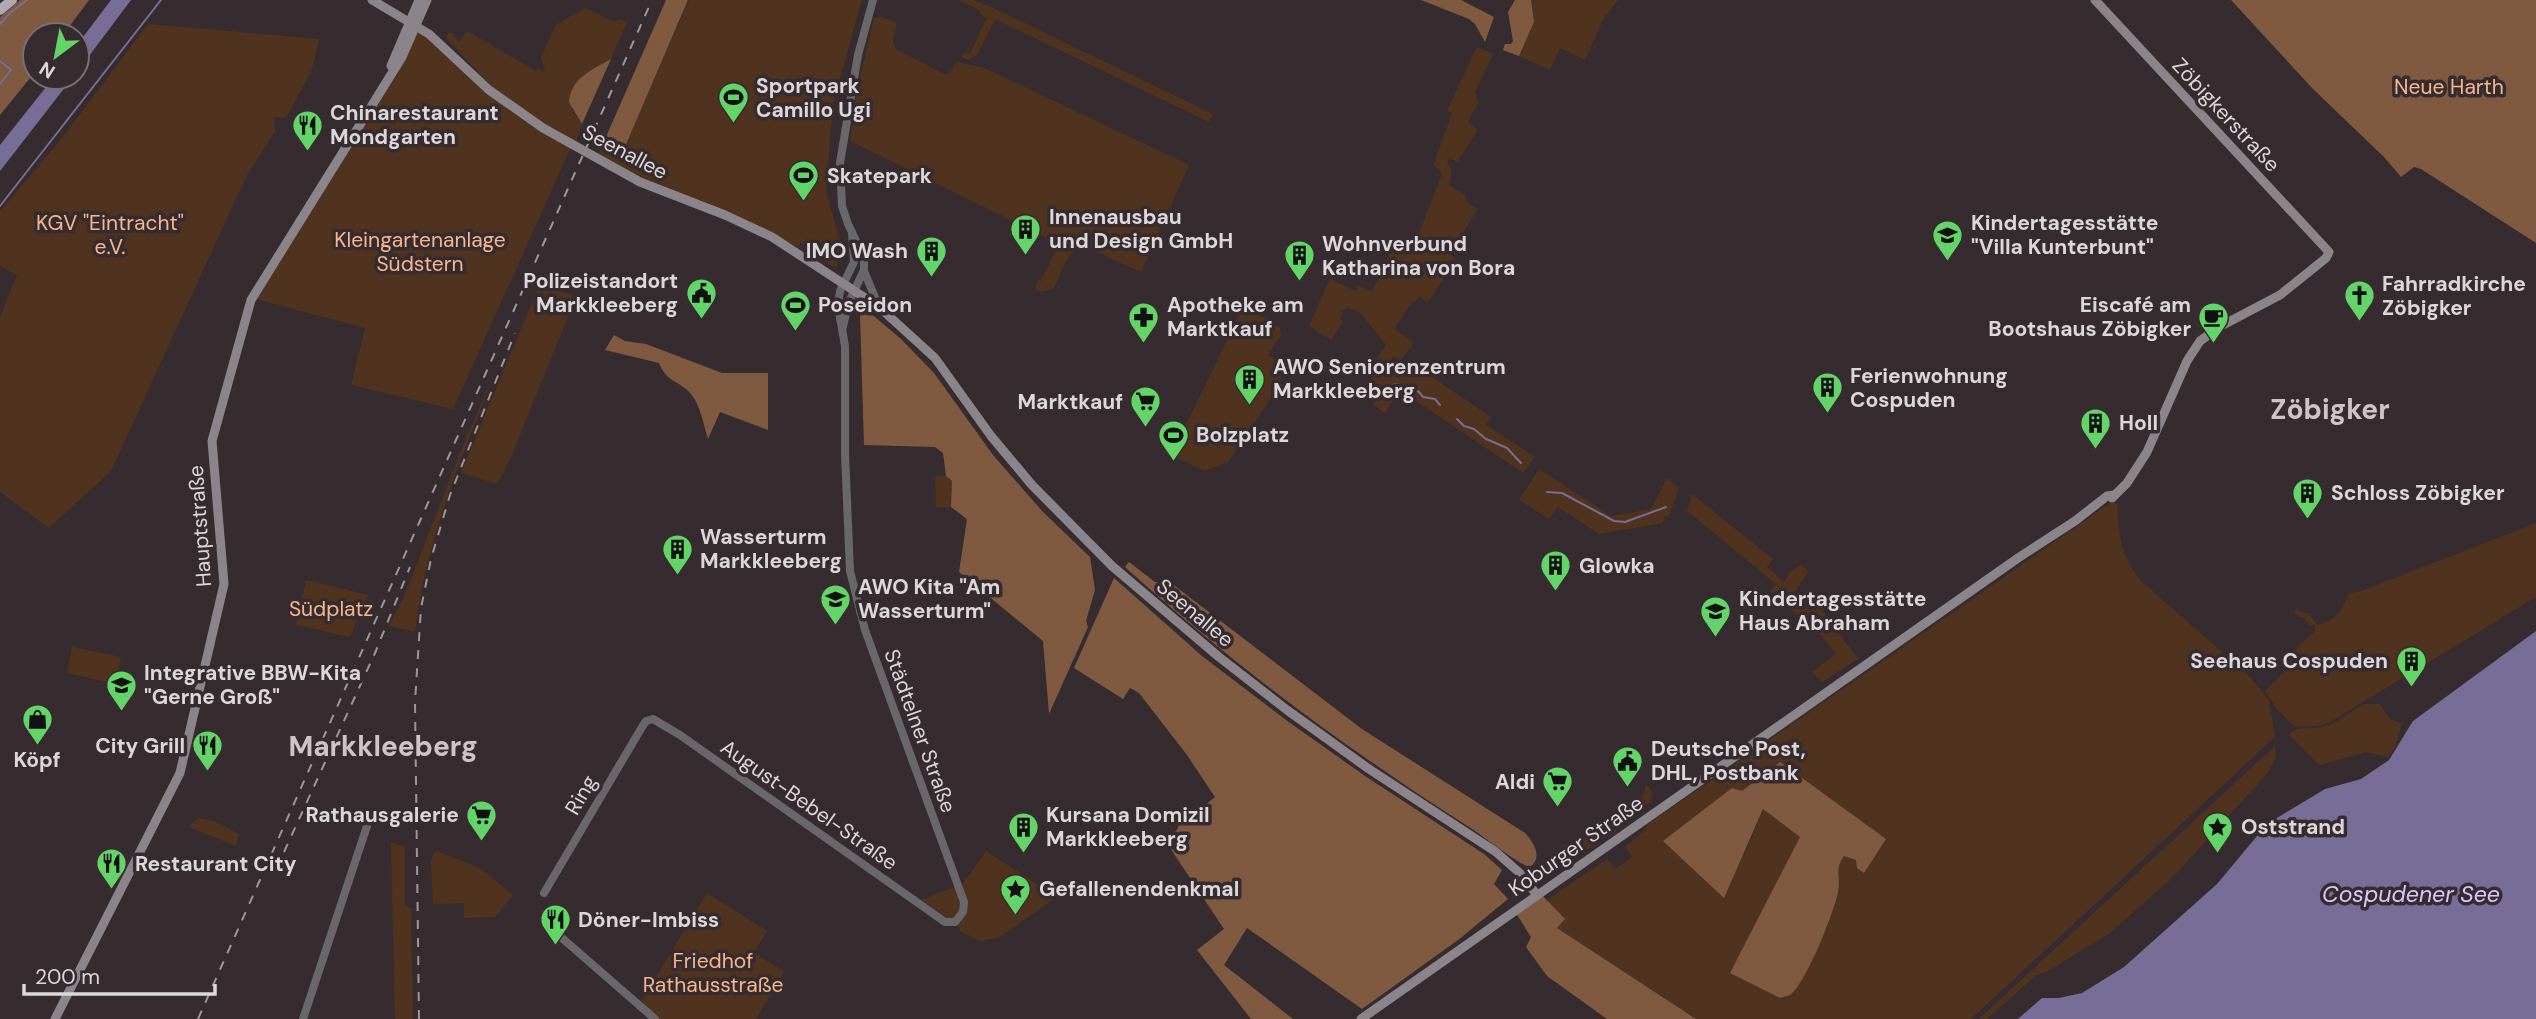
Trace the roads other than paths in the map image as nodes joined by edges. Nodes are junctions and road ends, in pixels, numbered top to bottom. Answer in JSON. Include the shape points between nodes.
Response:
{"nodes":[{"id":1,"x":12,"y":0,"type":"edge"},
{"id":2,"x":372,"y":0,"type":"edge"},
{"id":3,"x":419,"y":0,"type":"edge"},
{"id":4,"x":426,"y":0,"type":"edge"},
{"id":5,"x":873,"y":0,"type":"edge"},
{"id":6,"x":2095,"y":0,"type":"edge"},
{"id":7,"x":0,"y":10,"type":"edge"},
{"id":8,"x":413,"y":22,"type":"junction"},
{"id":9,"x":852,"y":233,"type":"junction"},
{"id":10,"x":2329,"y":254,"type":"joint"},
{"id":11,"x":864,"y":270,"type":"junction"},
{"id":12,"x":844,"y":283,"type":"junction"},
{"id":13,"x":855,"y":290,"type":"junction"},
{"id":14,"x":879,"y":307,"type":"junction"},
{"id":15,"x":843,"y":327,"type":"junction"},
{"id":16,"x":652,"y":719,"type":"joint"},
{"id":17,"x":367,"y":826,"type":"dead end"},
{"id":18,"x":544,"y":893,"type":"dead end"},
{"id":19,"x":1536,"y":894,"type":"junction"},
{"id":20,"x":945,"y":922,"type":"joint"},
{"id":21,"x":547,"y":925,"type":"dead end"},
{"id":22,"x":55,"y":1019,"type":"edge"},
{"id":23,"x":303,"y":1019,"type":"edge"},
{"id":24,"x":655,"y":1019,"type":"edge"},
{"id":25,"x":1361,"y":1019,"type":"edge"}],
"edges":[{"from":1,"to":7,"type":"highway"},
{"from":2,"to":8,"type":"main road","name":"Seenallee"},
{"from":3,"to":8,"type":"main road","name":"Hauptstraße"},
{"from":4,"to":8,"type":"main road","name":"Hauptstraße"},
{"from":5,"to":9,"type":"street","name":"Städtelner Straße","via":[[858,55],[840,163],[840,195]]},
{"from":6,"to":10,"type":"main road","name":"Zöbigkerstraße"},
{"from":8,"to":12,"type":"main road","name":"Seenallee","via":[[489,90],[533,122],[640,183],[772,237]]},
{"from":8,"to":22,"type":"main road","name":"Hauptstraße","via":[[386,80],[251,300],[212,441],[224,584],[180,773]]},
{"from":9,"to":11,"type":"street","name":"Städtelner Straße","via":[[863,252]]},
{"from":9,"to":12,"type":"street","name":"Städtelner Straße","via":[[855,255]]},
{"from":10,"to":19,"type":"main road","name":"Koburger Straße","via":[[2280,295],[2200,341],[2147,452],[2110,501],[2018,558]]},
{"from":11,"to":13,"type":"street","name":"Städtelner Straße"},
{"from":11,"to":14,"type":"street","name":"Seenallee"},
{"from":12,"to":13,"type":"main road","name":"Seenallee"},
{"from":12,"to":15,"type":"street","name":"Städtelner Straße","via":[[838,306]]},
{"from":13,"to":14,"type":"main road","name":"Seenallee"},
{"from":13,"to":15,"type":"street","name":"Städtelner Straße"},
{"from":14,"to":19,"type":"main road","name":"Seenallee","via":[[935,358],[1032,485],[1112,566],[1287,710],[1496,852]]},
{"from":15,"to":20,"type":"street","name":"Städtelner Straße","via":[[851,579],[865,630],[964,902],[958,920]]},
{"from":16,"to":18,"type":"street","name":"Ring","via":[[645,722]]},
{"from":16,"to":20,"type":"street","name":"August-Bebel-Straße"},
{"from":17,"to":23,"type":"street"},
{"from":19,"to":25,"type":"main road","name":"Koburger Straße"},
{"from":21,"to":24,"type":"street"}]}
